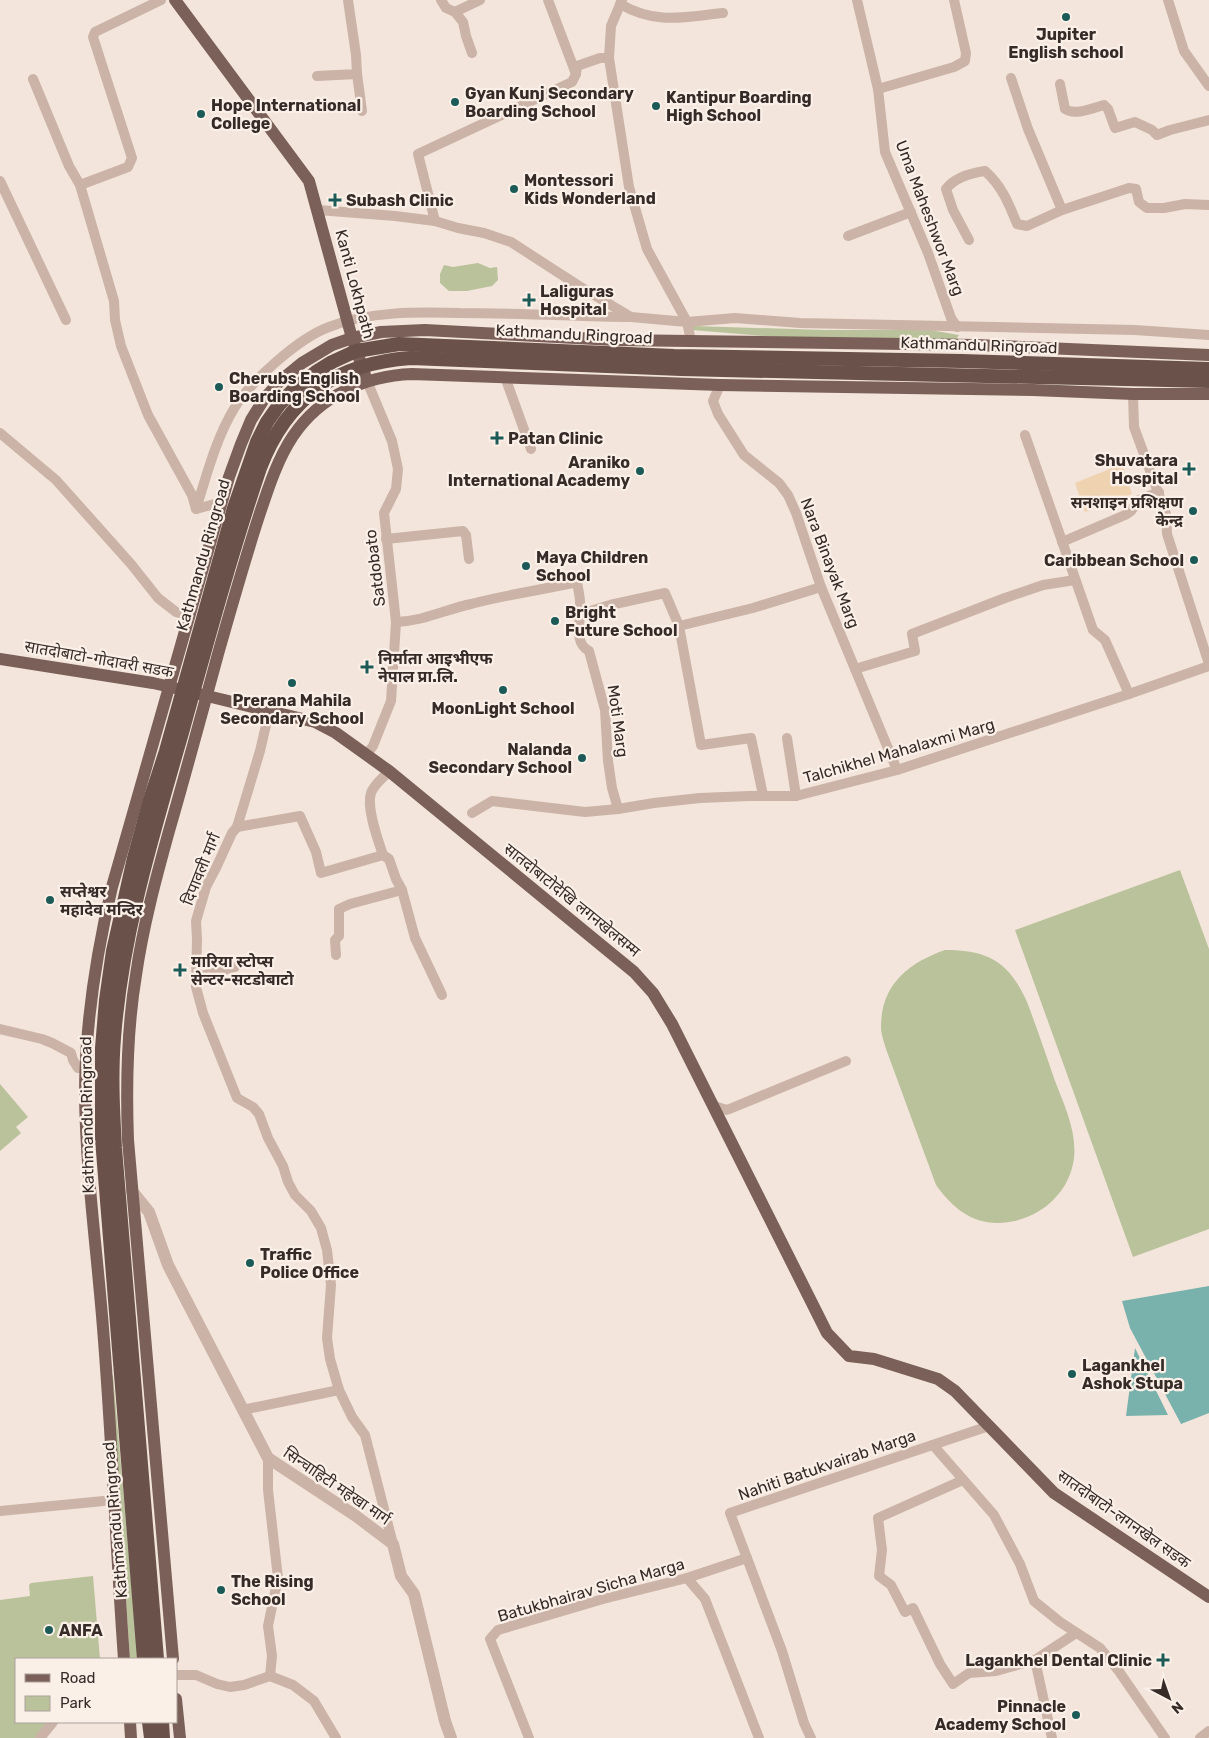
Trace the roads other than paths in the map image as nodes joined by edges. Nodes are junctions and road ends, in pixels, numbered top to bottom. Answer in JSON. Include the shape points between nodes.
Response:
{"nodes":[{"id":1,"x":161,"y":0,"type":"edge"},
{"id":2,"x":175,"y":0,"type":"edge"},
{"id":3,"x":348,"y":0,"type":"edge"},
{"id":4,"x":441,"y":0,"type":"edge"},
{"id":5,"x":480,"y":0,"type":"edge"},
{"id":6,"x":548,"y":0,"type":"edge"},
{"id":7,"x":857,"y":0,"type":"edge"},
{"id":8,"x":954,"y":0,"type":"edge"},
{"id":9,"x":1168,"y":0,"type":"edge"},
{"id":10,"x":621,"y":2,"type":"edge"},
{"id":11,"x":455,"y":12,"type":"junction"},
{"id":12,"x":723,"y":13,"type":"dead end"},
{"id":13,"x":472,"y":53,"type":"dead end"},
{"id":14,"x":609,"y":58,"type":"junction"},
{"id":15,"x":357,"y":74,"type":"junction"},
{"id":16,"x":576,"y":74,"type":"junction"},
{"id":17,"x":317,"y":76,"type":"dead end"},
{"id":18,"x":1011,"y":78,"type":"dead end"},
{"id":19,"x":33,"y":79,"type":"dead end"},
{"id":20,"x":1060,"y":84,"type":"dead end"},
{"id":21,"x":1209,"y":86,"type":"edge"},
{"id":22,"x":878,"y":89,"type":"junction"},
{"id":23,"x":362,"y":111,"type":"dead end"},
{"id":24,"x":1209,"y":120,"type":"edge"},
{"id":25,"x":0,"y":181,"type":"edge"},
{"id":26,"x":80,"y":185,"type":"junction"},
{"id":27,"x":1209,"y":205,"type":"edge"},
{"id":28,"x":318,"y":210,"type":"junction"},
{"id":29,"x":1062,"y":210,"type":"junction"},
{"id":30,"x":911,"y":212,"type":"junction"},
{"id":31,"x":435,"y":221,"type":"junction"},
{"id":32,"x":848,"y":236,"type":"dead end"},
{"id":33,"x":969,"y":240,"type":"dead end"},
{"id":34,"x":631,"y":317,"type":"junction"},
{"id":35,"x":66,"y":320,"type":"dead end"},
{"id":36,"x":348,"y":321,"type":"junction"},
{"id":37,"x":687,"y":322,"type":"junction"},
{"id":38,"x":957,"y":327,"type":"junction"},
{"id":39,"x":1209,"y":335,"type":"edge"},
{"id":40,"x":691,"y":341,"type":"junction"},
{"id":41,"x":354,"y":344,"type":"junction"},
{"id":42,"x":1209,"y":355,"type":"edge"},
{"id":43,"x":362,"y":366,"type":"junction"},
{"id":44,"x":1209,"y":369,"type":"edge"},
{"id":45,"x":505,"y":377,"type":"junction"},
{"id":46,"x":367,"y":381,"type":"junction"},
{"id":47,"x":1209,"y":381,"type":"edge"},
{"id":48,"x":720,"y":385,"type":"junction"},
{"id":49,"x":1133,"y":394,"type":"junction"},
{"id":50,"x":1209,"y":394,"type":"edge"},
{"id":51,"x":0,"y":433,"type":"edge"},
{"id":52,"x":1025,"y":435,"type":"dead end"},
{"id":53,"x":531,"y":449,"type":"dead end"},
{"id":54,"x":1159,"y":492,"type":"junction"},
{"id":55,"x":222,"y":502,"type":"junction"},
{"id":56,"x":196,"y":509,"type":"junction"},
{"id":57,"x":386,"y":539,"type":"junction"},
{"id":58,"x":1062,"y":542,"type":"junction"},
{"id":59,"x":470,"y":559,"type":"dead end"},
{"id":60,"x":1074,"y":580,"type":"junction"},
{"id":61,"x":821,"y":588,"type":"junction"},
{"id":62,"x":580,"y":614,"type":"junction"},
{"id":63,"x":189,"y":616,"type":"junction"},
{"id":64,"x":396,"y":622,"type":"junction"},
{"id":65,"x":679,"y":626,"type":"junction"},
{"id":66,"x":0,"y":658,"type":"edge"},
{"id":67,"x":1209,"y":665,"type":"edge"},
{"id":68,"x":855,"y":670,"type":"junction"},
{"id":69,"x":168,"y":687,"type":"junction"},
{"id":70,"x":188,"y":691,"type":"junction"},
{"id":71,"x":1129,"y":694,"type":"junction"},
{"id":72,"x":207,"y":696,"type":"junction"},
{"id":73,"x":268,"y":712,"type":"junction"},
{"id":74,"x":787,"y":738,"type":"dead end"},
{"id":75,"x":366,"y":755,"type":"junction"},
{"id":76,"x":897,"y":770,"type":"junction"},
{"id":77,"x":389,"y":772,"type":"junction"},
{"id":78,"x":763,"y":795,"type":"junction"},
{"id":79,"x":796,"y":796,"type":"junction"},
{"id":80,"x":618,"y":809,"type":"junction"},
{"id":81,"x":472,"y":813,"type":"dead end"},
{"id":82,"x":237,"y":827,"type":"junction"},
{"id":83,"x":383,"y":855,"type":"junction"},
{"id":84,"x":402,"y":890,"type":"junction"},
{"id":85,"x":336,"y":955,"type":"dead end"},
{"id":86,"x":235,"y":967,"type":"dead end"},
{"id":87,"x":197,"y":977,"type":"junction"},
{"id":88,"x":442,"y":995,"type":"dead end"},
{"id":89,"x":0,"y":1029,"type":"edge"},
{"id":90,"x":846,"y":1061,"type":"dead end"},
{"id":91,"x":86,"y":1069,"type":"junction"},
{"id":92,"x":714,"y":1106,"type":"junction"},
{"id":93,"x":132,"y":1191,"type":"junction"},
{"id":94,"x":938,"y":1379,"type":"joint"},
{"id":95,"x":340,"y":1390,"type":"junction"},
{"id":96,"x":242,"y":1410,"type":"junction"},
{"id":97,"x":989,"y":1426,"type":"junction"},
{"id":98,"x":933,"y":1445,"type":"junction"},
{"id":99,"x":268,"y":1458,"type":"junction"},
{"id":100,"x":963,"y":1480,"type":"junction"},
{"id":101,"x":114,"y":1500,"type":"junction"},
{"id":102,"x":0,"y":1511,"type":"edge"},
{"id":103,"x":393,"y":1544,"type":"junction"},
{"id":104,"x":748,"y":1558,"type":"junction"},
{"id":105,"x":687,"y":1578,"type":"junction"},
{"id":106,"x":1209,"y":1598,"type":"edge"},
{"id":107,"x":1076,"y":1633,"type":"junction"},
{"id":108,"x":124,"y":1658,"type":"edge"},
{"id":109,"x":144,"y":1658,"type":"edge"},
{"id":110,"x":157,"y":1658,"type":"edge"},
{"id":111,"x":173,"y":1658,"type":"edge"},
{"id":112,"x":1035,"y":1660,"type":"junction"},
{"id":113,"x":178,"y":1675,"type":"edge"},
{"id":114,"x":270,"y":1676,"type":"junction"},
{"id":115,"x":178,"y":1718,"type":"edge"},
{"id":116,"x":52,"y":1723,"type":"edge"},
{"id":117,"x":130,"y":1723,"type":"edge"},
{"id":118,"x":149,"y":1723,"type":"edge"},
{"id":119,"x":162,"y":1723,"type":"edge"},
{"id":120,"x":1209,"y":1731,"type":"edge"},
{"id":121,"x":40,"y":1738,"type":"edge"},
{"id":122,"x":132,"y":1738,"type":"edge"},
{"id":123,"x":151,"y":1738,"type":"edge"},
{"id":124,"x":163,"y":1738,"type":"edge"},
{"id":125,"x":180,"y":1738,"type":"edge"},
{"id":126,"x":336,"y":1738,"type":"edge"},
{"id":127,"x":451,"y":1738,"type":"edge"},
{"id":128,"x":530,"y":1738,"type":"edge"},
{"id":129,"x":759,"y":1738,"type":"edge"},
{"id":130,"x":811,"y":1738,"type":"edge"},
{"id":131,"x":1052,"y":1738,"type":"edge"},
{"id":132,"x":1165,"y":1738,"type":"edge"},
{"id":133,"x":1200,"y":1738,"type":"edge"}],
"edges":[{"from":1,"to":26,"type":"street","via":[[95,32],[93,37],[132,158],[128,167]]},
{"from":2,"to":28,"type":"main road","name":"Kanti Lokhpath","via":[[309,181]]},
{"from":3,"to":15,"type":"street"},
{"from":4,"to":11,"type":"street","via":[[446,8]]},
{"from":5,"to":11,"type":"street"},
{"from":6,"to":16,"type":"street"},
{"from":7,"to":22,"type":"street","name":"Uma Maheshwor Marg"},
{"from":8,"to":22,"type":"street","via":[[965,61]]},
{"from":9,"to":21,"type":"street","via":[[1184,51]]},
{"from":10,"to":12,"type":"street","via":[[634,12],[650,17],[670,19]]},
{"from":10,"to":14,"type":"street","via":[[611,26]]},
{"from":11,"to":13,"type":"street","via":[[463,22]]},
{"from":14,"to":16,"type":"street","via":[[577,66]]},
{"from":14,"to":37,"type":"street","via":[[629,187],[647,249]]},
{"from":15,"to":17,"type":"street"},
{"from":15,"to":23,"type":"street"},
{"from":16,"to":31,"type":"street","via":[[572,82],[418,154]]},
{"from":18,"to":29,"type":"street"},
{"from":19,"to":26,"type":"street"},
{"from":20,"to":24,"type":"street","via":[[1065,109],[1069,112],[1104,105],[1115,128],[1135,122],[1157,135]]},
{"from":22,"to":30,"type":"street","name":"Uma Maheshwor Marg","via":[[885,152]]},
{"from":25,"to":35,"type":"street"},
{"from":26,"to":56,"type":"street","via":[[114,301],[121,346],[148,415],[192,495]]},
{"from":27,"to":29,"type":"street","via":[[1146,208],[1139,202],[1136,189],[1129,188]]},
{"from":28,"to":31,"type":"street"},
{"from":28,"to":36,"type":"main road","name":"Kanti Lokhpath"},
{"from":29,"to":33,"type":"street","via":[[1027,226],[1017,224],[1007,198],[992,177],[986,171],[971,174],[951,183],[946,189]]},
{"from":30,"to":32,"type":"street"},
{"from":30,"to":38,"type":"street","name":"Uma Maheshwor Marg"},
{"from":31,"to":34,"type":"street","via":[[511,242]]},
{"from":34,"to":36,"type":"street","via":[[430,312]]},
{"from":34,"to":37,"type":"street"},
{"from":36,"to":41,"type":"main road","name":"Kanti Lokhpath"},
{"from":36,"to":56,"type":"street","via":[[328,327],[273,365],[236,406],[216,445]]},
{"from":37,"to":38,"type":"street","via":[[735,318]]},
{"from":37,"to":40,"type":"street"},
{"from":38,"to":39,"type":"street","via":[[1135,330]]},
{"from":40,"to":41,"type":"main road","via":[[426,330],[381,332]]},
{"from":40,"to":42,"type":"main road","via":[[976,345]]},
{"from":41,"to":43,"type":"main road","name":"Kanti Lokhpath"},
{"from":41,"to":44,"type":"highway","name":"Kathmandu Ringroad","via":[[426,344],[674,356]]},
{"from":41,"to":55,"type":"main road","via":[[332,345],[315,354],[268,394],[243,438]]},
{"from":41,"to":70,"type":"highway","name":"Kathmandu Ringroad","via":[[300,384],[279,405],[262,431],[234,508]]},
{"from":43,"to":46,"type":"main road","name":"Kanti Lokhpath"},
{"from":43,"to":47,"type":"highway","name":"Kathmandu Ringroad","via":[[422,357],[681,368]]},
{"from":43,"to":70,"type":"highway","name":"Kathmandu Ringroad","via":[[338,375],[314,390],[280,427],[270,445],[252,491]]},
{"from":45,"to":46,"type":"main road","via":[[412,374]]},
{"from":45,"to":48,"type":"main road"},
{"from":45,"to":53,"type":"street"},
{"from":46,"to":57,"type":"street","name":"Satdobato","via":[[392,441],[398,469],[396,489],[384,513]]},
{"from":46,"to":72,"type":"main road","via":[[340,392],[321,405],[304,422],[285,450],[252,536]]},
{"from":48,"to":49,"type":"main road"},
{"from":48,"to":61,"type":"street","name":"Nara Binayak Marg","via":[[713,401],[718,414],[744,456],[779,483],[788,495]]},
{"from":49,"to":50,"type":"main road"},
{"from":49,"to":54,"type":"street","via":[[1134,427]]},
{"from":51,"to":63,"type":"street","via":[[56,480],[158,598],[176,612]]},
{"from":52,"to":58,"type":"street"},
{"from":54,"to":58,"type":"street","via":[[1139,500],[1125,515]]},
{"from":54,"to":67,"type":"street","via":[[1166,514],[1167,534]]},
{"from":55,"to":56,"type":"street"},
{"from":55,"to":63,"type":"main road"},
{"from":57,"to":59,"type":"street","via":[[463,531]]},
{"from":57,"to":64,"type":"street","name":"Satdobato"},
{"from":58,"to":60,"type":"street"},
{"from":60,"to":68,"type":"street","via":[[1043,585],[912,634],[915,651]]},
{"from":60,"to":71,"type":"street","via":[[1093,630],[1105,640]]},
{"from":61,"to":65,"type":"street"},
{"from":61,"to":68,"type":"street","name":"Nara Binayak Marg"},
{"from":62,"to":64,"type":"street","name":"Moti Marg","via":[[576,582],[469,604],[411,622]]},
{"from":62,"to":65,"type":"street","via":[[665,593]]},
{"from":62,"to":80,"type":"street","name":"Moti Marg","via":[[580,642],[589,652],[605,710],[608,761]]},
{"from":63,"to":69,"type":"main road"},
{"from":64,"to":75,"type":"street","name":"Satdobato","via":[[391,701],[373,746]]},
{"from":65,"to":78,"type":"street","via":[[701,745],[751,738]]},
{"from":66,"to":69,"type":"main road","name":"सातदोबाटो-गोदावरी सडक"},
{"from":67,"to":71,"type":"street","name":"Talchikhel Mahalaxmi Marg"},
{"from":68,"to":76,"type":"street","name":"Nara Binayak Marg"},
{"from":69,"to":70,"type":"main road","name":"सातदोबाटो-गोदावरी सडक"},
{"from":69,"to":91,"type":"main road","via":[[104,921],[93,981]]},
{"from":70,"to":72,"type":"main road"},
{"from":70,"to":109,"type":"highway","name":"Kathmandu Ringroad","via":[[134,858],[117,927],[102,1048],[104,1166]]},
{"from":70,"to":110,"type":"highway","name":"Kathmandu Ringroad","via":[[134,906],[123,965],[113,1055],[115,1148]]},
{"from":71,"to":76,"type":"street","name":"Talchikhel Mahalaxmi Marg"},
{"from":72,"to":73,"type":"main road"},
{"from":72,"to":93,"type":"main road","via":[[157,878],[136,976],[130,1028],[128,1100]]},
{"from":73,"to":75,"type":"main road","via":[[315,722]]},
{"from":73,"to":82,"type":"street","name":"दिपावली मार्ग"},
{"from":74,"to":79,"type":"street"},
{"from":75,"to":77,"type":"main road","name":"सातदोबाटोदेखि लगनखेलसम्म"},
{"from":76,"to":79,"type":"street","name":"Talchikhel Mahalaxmi Marg"},
{"from":77,"to":83,"type":"street","via":[[370,793],[371,816]]},
{"from":77,"to":92,"type":"main road","name":"सातदोबाटोदेखि लगनखेलसम्म","via":[[634,972],[663,1008]]},
{"from":78,"to":79,"type":"street","name":"Talchikhel Mahalaxmi Marg"},
{"from":78,"to":80,"type":"street","name":"Talchikhel Mahalaxmi Marg","via":[[700,798]]},
{"from":80,"to":81,"type":"street","name":"Talchikhel Mahalaxmi Marg","via":[[585,812],[492,801]]},
{"from":82,"to":83,"type":"street","via":[[300,816],[316,852],[321,873]]},
{"from":82,"to":87,"type":"street","name":"दिपावली मार्ग","via":[[206,887],[196,921]]},
{"from":83,"to":84,"type":"street","via":[[389,859]]},
{"from":84,"to":85,"type":"street","via":[[339,909]]},
{"from":84,"to":88,"type":"street","via":[[415,938]]},
{"from":86,"to":87,"type":"street"},
{"from":87,"to":95,"type":"street","name":"दिपावली मार्ग","via":[[196,987],[203,1013],[237,1098],[259,1114],[295,1195],[322,1228],[331,1285],[327,1338]]},
{"from":89,"to":91,"type":"street","via":[[52,1043],[71,1054],[78,1068]]},
{"from":90,"to":92,"type":"street","via":[[727,1110]]},
{"from":91,"to":101,"type":"main road","via":[[87,1144]]},
{"from":92,"to":94,"type":"main road","name":"सातदोबाटोदेखि लगनखेलसम्म","via":[[827,1333],[849,1356],[874,1359]]},
{"from":93,"to":96,"type":"street","name":"सिन्चाहिटी महेखा मार्ग","via":[[148,1212],[168,1265]]},
{"from":93,"to":111,"type":"main road"},
{"from":94,"to":97,"type":"main road","name":"सातदोबाटो-लगनखेल सडक","via":[[956,1391]]},
{"from":95,"to":96,"type":"street"},
{"from":95,"to":103,"type":"street","via":[[352,1417],[365,1435]]},
{"from":96,"to":99,"type":"street","name":"सिन्चाहिटी महेखा मार्ग"},
{"from":97,"to":98,"type":"street","name":"Nahiti Batukvairab Marga"},
{"from":97,"to":106,"type":"main road","name":"सातदोबाटो-लगनखेल सडक","via":[[1054,1493]]},
{"from":98,"to":100,"type":"street"},
{"from":98,"to":104,"type":"street","name":"Nahiti Batukvairab Marga","via":[[730,1513]]},
{"from":99,"to":103,"type":"street","name":"सिन्चाहिटी महेखा मार्ग"},
{"from":99,"to":114,"type":"street","via":[[268,1490],[278,1578],[268,1626],[272,1656]]},
{"from":100,"to":107,"type":"street","via":[[994,1515],[1020,1564],[1034,1601]]},
{"from":100,"to":112,"type":"street","via":[[878,1518],[882,1550],[879,1576],[891,1585],[905,1612],[913,1608],[953,1684],[969,1673],[996,1671]]},
{"from":101,"to":102,"type":"street"},
{"from":101,"to":108,"type":"main road"},
{"from":103,"to":127,"type":"street","name":"सिन्चाहिटी महेखा मार्ग","via":[[401,1576],[414,1594]]},
{"from":104,"to":105,"type":"street","name":"Batukbhairav Sicha Marga"},
{"from":104,"to":130,"type":"street","name":"Nahiti Batukvairab Marga"},
{"from":105,"to":128,"type":"street","name":"Batukbhairav Sicha Marga","via":[[498,1630],[490,1639]]},
{"from":105,"to":129,"type":"street","via":[[705,1599]]},
{"from":107,"to":112,"type":"street"},
{"from":107,"to":132,"type":"street","via":[[1100,1648]]},
{"from":112,"to":131,"type":"street"},
{"from":113,"to":114,"type":"street","via":[[196,1675],[230,1687]]},
{"from":114,"to":126,"type":"street","via":[[293,1685],[314,1701]]},
{"from":115,"to":125,"type":"main road"},
{"from":116,"to":121,"type":"street"},
{"from":117,"to":122,"type":"main road"},
{"from":118,"to":123,"type":"highway"},
{"from":119,"to":124,"type":"highway"},
{"from":120,"to":133,"type":"street"}]}
